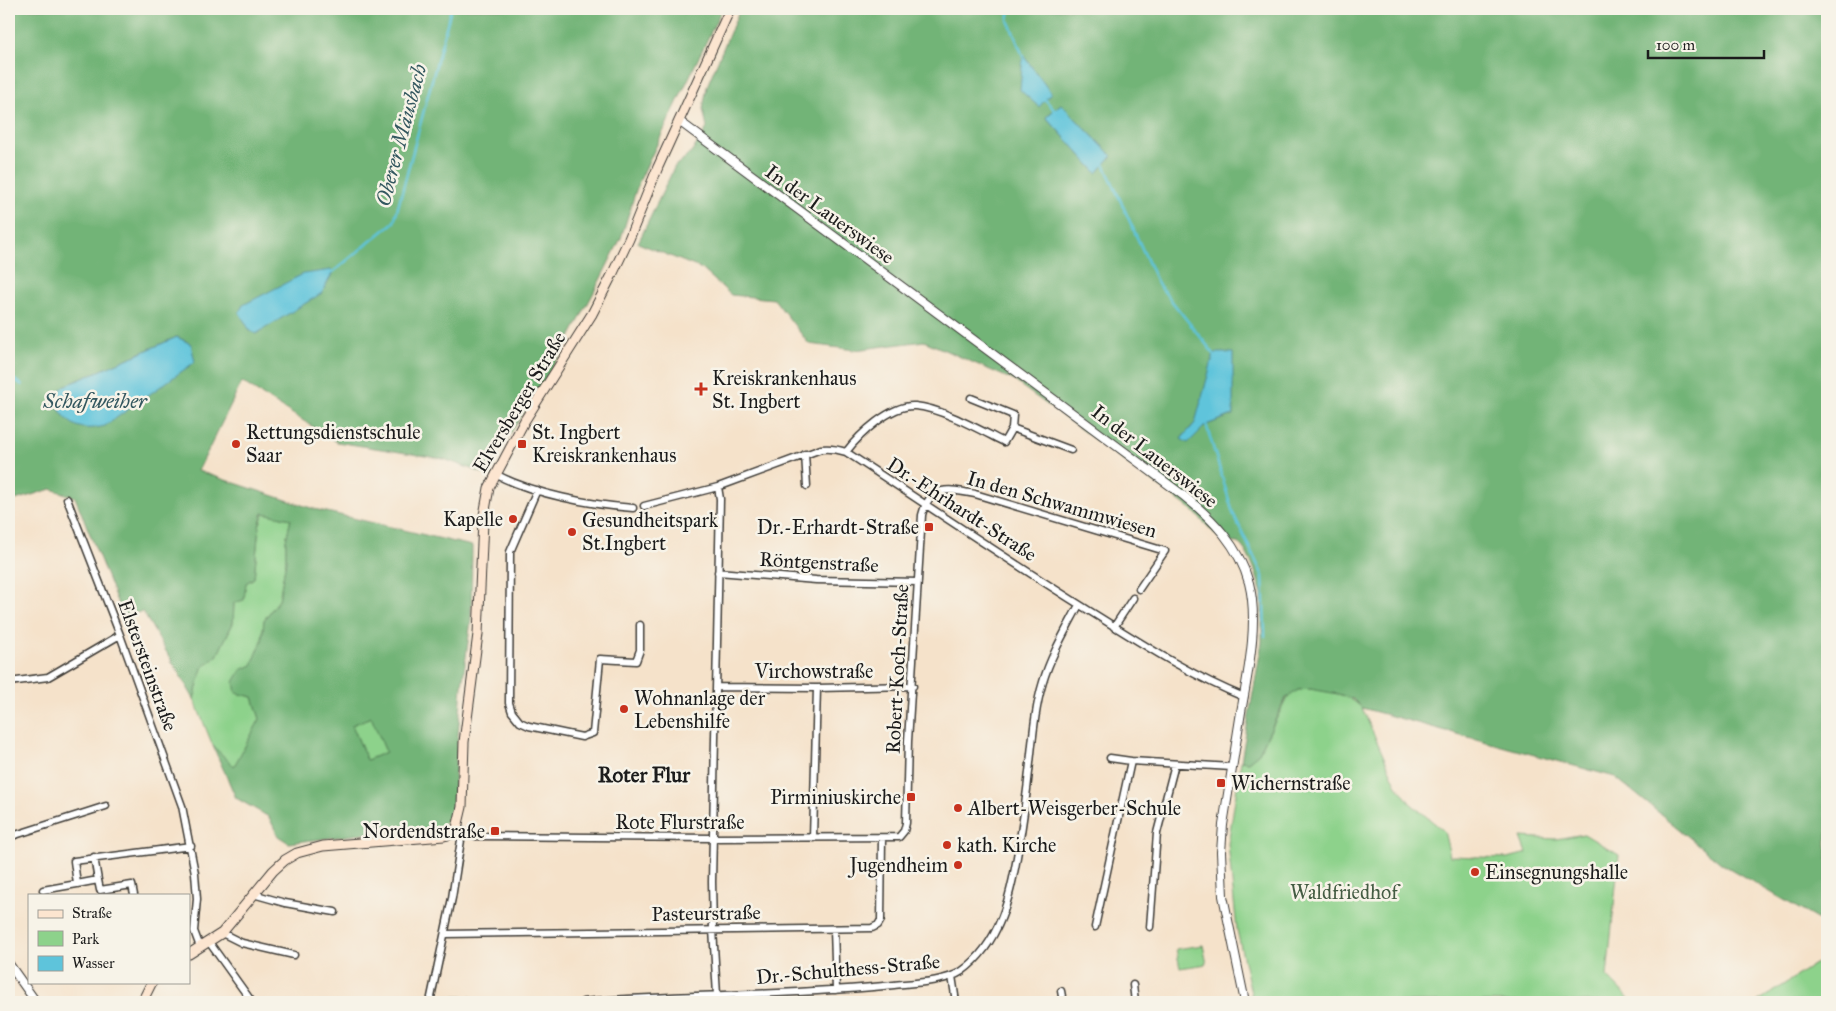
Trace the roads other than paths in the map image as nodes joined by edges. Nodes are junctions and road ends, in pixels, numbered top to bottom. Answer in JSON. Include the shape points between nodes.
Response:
{"nodes":[{"id":1,"x":730,"y":9,"type":"edge"},
{"id":2,"x":678,"y":122,"type":"junction"},
{"id":3,"x":971,"y":398,"type":"dead end"},
{"id":4,"x":1012,"y":428,"type":"junction"},
{"id":5,"x":1071,"y":450,"type":"dead end"},
{"id":6,"x":846,"y":452,"type":"junction"},
{"id":7,"x":805,"y":454,"type":"junction"},
{"id":8,"x":495,"y":474,"type":"junction"},
{"id":9,"x":806,"y":486,"type":"dead end"},
{"id":10,"x":718,"y":487,"type":"junction"},
{"id":11,"x":537,"y":490,"type":"junction"},
{"id":12,"x":66,"y":499,"type":"dead end"},
{"id":13,"x":926,"y":505,"type":"junction"},
{"id":14,"x":644,"y":506,"type":"dead end"},
{"id":15,"x":633,"y":508,"type":"dead end"},
{"id":16,"x":718,"y":572,"type":"junction"},
{"id":17,"x":918,"y":582,"type":"junction"},
{"id":18,"x":1139,"y":589,"type":"dead end"},
{"id":19,"x":1133,"y":598,"type":"dead end"},
{"id":20,"x":1079,"y":605,"type":"junction"},
{"id":21,"x":640,"y":625,"type":"dead end"},
{"id":22,"x":1114,"y":627,"type":"junction"},
{"id":23,"x":120,"y":635,"type":"junction"},
{"id":24,"x":9,"y":682,"type":"edge"},
{"id":25,"x":913,"y":686,"type":"junction"},
{"id":26,"x":716,"y":687,"type":"junction"},
{"id":27,"x":817,"y":688,"type":"junction"},
{"id":28,"x":1244,"y":697,"type":"junction"},
{"id":29,"x":1110,"y":758,"type":"dead end"},
{"id":30,"x":1131,"y":761,"type":"junction"},
{"id":31,"x":1175,"y":764,"type":"junction"},
{"id":32,"x":1232,"y":767,"type":"junction"},
{"id":33,"x":106,"y":806,"type":"dead end"},
{"id":34,"x":457,"y":828,"type":"junction"},
{"id":35,"x":902,"y":834,"type":"joint"},
{"id":36,"x":9,"y":837,"type":"edge"},
{"id":37,"x":713,"y":838,"type":"junction"},
{"id":38,"x":813,"y":838,"type":"junction"},
{"id":39,"x":882,"y":838,"type":"junction"},
{"id":40,"x":191,"y":846,"type":"junction"},
{"id":41,"x":94,"y":857,"type":"junction"},
{"id":42,"x":98,"y":880,"type":"junction"},
{"id":43,"x":77,"y":884,"type":"junction"},
{"id":44,"x":43,"y":890,"type":"dead end"},
{"id":45,"x":134,"y":894,"type":"edge"},
{"id":46,"x":252,"y":894,"type":"junction"},
{"id":47,"x":335,"y":912,"type":"dead end"},
{"id":48,"x":1095,"y":927,"type":"dead end"},
{"id":49,"x":1150,"y":927,"type":"dead end"},
{"id":50,"x":713,"y":929,"type":"junction"},
{"id":51,"x":834,"y":929,"type":"junction"},
{"id":52,"x":222,"y":933,"type":"junction"},
{"id":53,"x":445,"y":934,"type":"junction"},
{"id":54,"x":209,"y":942,"type":"junction"},
{"id":55,"x":200,"y":947,"type":"junction"},
{"id":56,"x":190,"y":953,"type":"edge"},
{"id":57,"x":294,"y":955,"type":"dead end"},
{"id":58,"x":9,"y":964,"type":"edge"},
{"id":59,"x":952,"y":976,"type":"junction"},
{"id":60,"x":151,"y":984,"type":"edge"},
{"id":61,"x":1133,"y":985,"type":"dead end"},
{"id":62,"x":836,"y":990,"type":"junction"},
{"id":63,"x":1062,"y":991,"type":"dead end"},
{"id":64,"x":717,"y":995,"type":"junction"},
{"id":65,"x":688,"y":999,"type":"edge"},
{"id":66,"x":36,"y":1002,"type":"edge"},
{"id":67,"x":142,"y":1002,"type":"edge"},
{"id":68,"x":252,"y":1002,"type":"edge"},
{"id":69,"x":430,"y":1002,"type":"edge"},
{"id":70,"x":583,"y":1002,"type":"edge"},
{"id":71,"x":956,"y":1002,"type":"edge"},
{"id":72,"x":1063,"y":1002,"type":"edge"},
{"id":73,"x":1135,"y":1002,"type":"edge"},
{"id":74,"x":1245,"y":1002,"type":"edge"}],
"edges":[{"from":1,"to":2,"type":"main road","name":"Elversberger Straße"},
{"from":2,"to":8,"type":"main road","name":"Elversberger Straße","via":[[629,239],[592,314]]},
{"from":2,"to":28,"type":"street","name":"In der Lauerswiese","via":[[1203,511],[1227,537],[1249,584],[1252,616]]},
{"from":3,"to":4,"type":"street","via":[[1013,415]]},
{"from":4,"to":5,"type":"street"},
{"from":4,"to":6,"type":"street","via":[[1004,442],[952,418],[908,406],[874,423]]},
{"from":6,"to":7,"type":"street","name":"Dr.-Ehrhardt-Straße","via":[[831,448]]},
{"from":6,"to":13,"type":"street","name":"Dr.-Ehrhardt-Straße"},
{"from":7,"to":9,"type":"street"},
{"from":7,"to":10,"type":"street","name":"Dr.-Ehrhardt-Straße"},
{"from":8,"to":11,"type":"street"},
{"from":8,"to":34,"type":"main road","name":"Elversberger Straße","via":[[486,497],[483,520],[478,634],[464,742],[462,807]]},
{"from":10,"to":14,"type":"street","name":"Dr.-Ehrhardt-Straße"},
{"from":10,"to":16,"type":"street"},
{"from":11,"to":15,"type":"street","via":[[587,502]]},
{"from":11,"to":21,"type":"street","via":[[510,552],[509,703],[512,712],[520,722],[529,726],[582,737],[593,733],[600,659],[636,661],[640,650]]},
{"from":12,"to":23,"type":"street","name":"Elstersteinstraße"},
{"from":13,"to":17,"type":"street","name":"Robert-Koch-Straße","via":[[922,515]]},
{"from":13,"to":18,"type":"street","name":"In den Schwammwiesen","via":[[937,492],[946,489],[960,491],[1165,551]]},
{"from":13,"to":20,"type":"street","name":"Dr.-Ehrhardt-Straße"},
{"from":16,"to":17,"type":"street","name":"Röntgenstraße","via":[[816,580]]},
{"from":16,"to":26,"type":"street"},
{"from":17,"to":25,"type":"street","name":"Robert-Koch-Straße"},
{"from":19,"to":22,"type":"street"},
{"from":20,"to":22,"type":"street","name":"Dr.-Ehrhardt-Straße"},
{"from":20,"to":59,"type":"street","name":"Dr.-Schulthess-Straße","via":[[1049,664],[1039,697],[1018,854],[1004,913],[986,948]]},
{"from":22,"to":28,"type":"street","name":"Dr.-Ehrhardt-Straße","via":[[1202,678]]},
{"from":23,"to":24,"type":"street","via":[[48,677]]},
{"from":23,"to":40,"type":"street","name":"Elstersteinstraße","via":[[177,790]]},
{"from":25,"to":27,"type":"street","name":"Virchowstraße"},
{"from":25,"to":35,"type":"street","name":"Robert-Koch-Straße","via":[[906,823]]},
{"from":26,"to":27,"type":"street","name":"Virchowstraße"},
{"from":26,"to":37,"type":"street"},
{"from":27,"to":38,"type":"street"},
{"from":28,"to":32,"type":"street","name":"In der Lauerswiese"},
{"from":29,"to":30,"type":"street"},
{"from":30,"to":31,"type":"street"},
{"from":30,"to":48,"type":"street"},
{"from":31,"to":32,"type":"street"},
{"from":31,"to":49,"type":"street","via":[[1157,833]]},
{"from":32,"to":74,"type":"street","name":"In der Lauerswiese","via":[[1223,825],[1221,873]]},
{"from":33,"to":36,"type":"street"},
{"from":34,"to":37,"type":"street","name":"Rote Flurstraße","via":[[476,836]]},
{"from":34,"to":46,"type":"main road","via":[[444,836],[310,849],[285,860]]},
{"from":34,"to":53,"type":"street","via":[[461,840]]},
{"from":35,"to":39,"type":"street","name":"Rote Flurstraße"},
{"from":37,"to":38,"type":"street","name":"Rote Flurstraße"},
{"from":37,"to":50,"type":"street"},
{"from":38,"to":39,"type":"street","name":"Rote Flurstraße"},
{"from":39,"to":51,"type":"street","name":"Pasteurstraße","via":[[881,920],[878,926]]},
{"from":40,"to":41,"type":"street"},
{"from":40,"to":55,"type":"street","name":"Elstersteinstraße","via":[[197,889],[194,931]]},
{"from":41,"to":42,"type":"street"},
{"from":41,"to":43,"type":"street","via":[[74,861]]},
{"from":42,"to":43,"type":"street"},
{"from":42,"to":45,"type":"street","via":[[100,890],[132,884]]},
{"from":43,"to":44,"type":"street"},
{"from":46,"to":47,"type":"street"},
{"from":46,"to":52,"type":"main road"},
{"from":50,"to":51,"type":"street","name":"Pasteurstraße"},
{"from":50,"to":53,"type":"street","name":"Pasteurstraße"},
{"from":50,"to":64,"type":"street"},
{"from":51,"to":62,"type":"street"},
{"from":52,"to":54,"type":"main road"},
{"from":52,"to":57,"type":"street","via":[[242,943]]},
{"from":53,"to":69,"type":"street"},
{"from":54,"to":55,"type":"main road"},
{"from":54,"to":68,"type":"street"},
{"from":55,"to":56,"type":"main road"},
{"from":58,"to":66,"type":"street"},
{"from":59,"to":62,"type":"street","name":"Dr.-Schulthess-Straße"},
{"from":59,"to":71,"type":"street"},
{"from":60,"to":67,"type":"main road"},
{"from":61,"to":73,"type":"street"},
{"from":62,"to":64,"type":"street","name":"Dr.-Schulthess-Straße"},
{"from":63,"to":72,"type":"street"},
{"from":64,"to":65,"type":"street","name":"Dr.-Schulthess-Straße"},
{"from":65,"to":70,"type":"street","name":"Dr.-Schulthess-Straße"}]}
